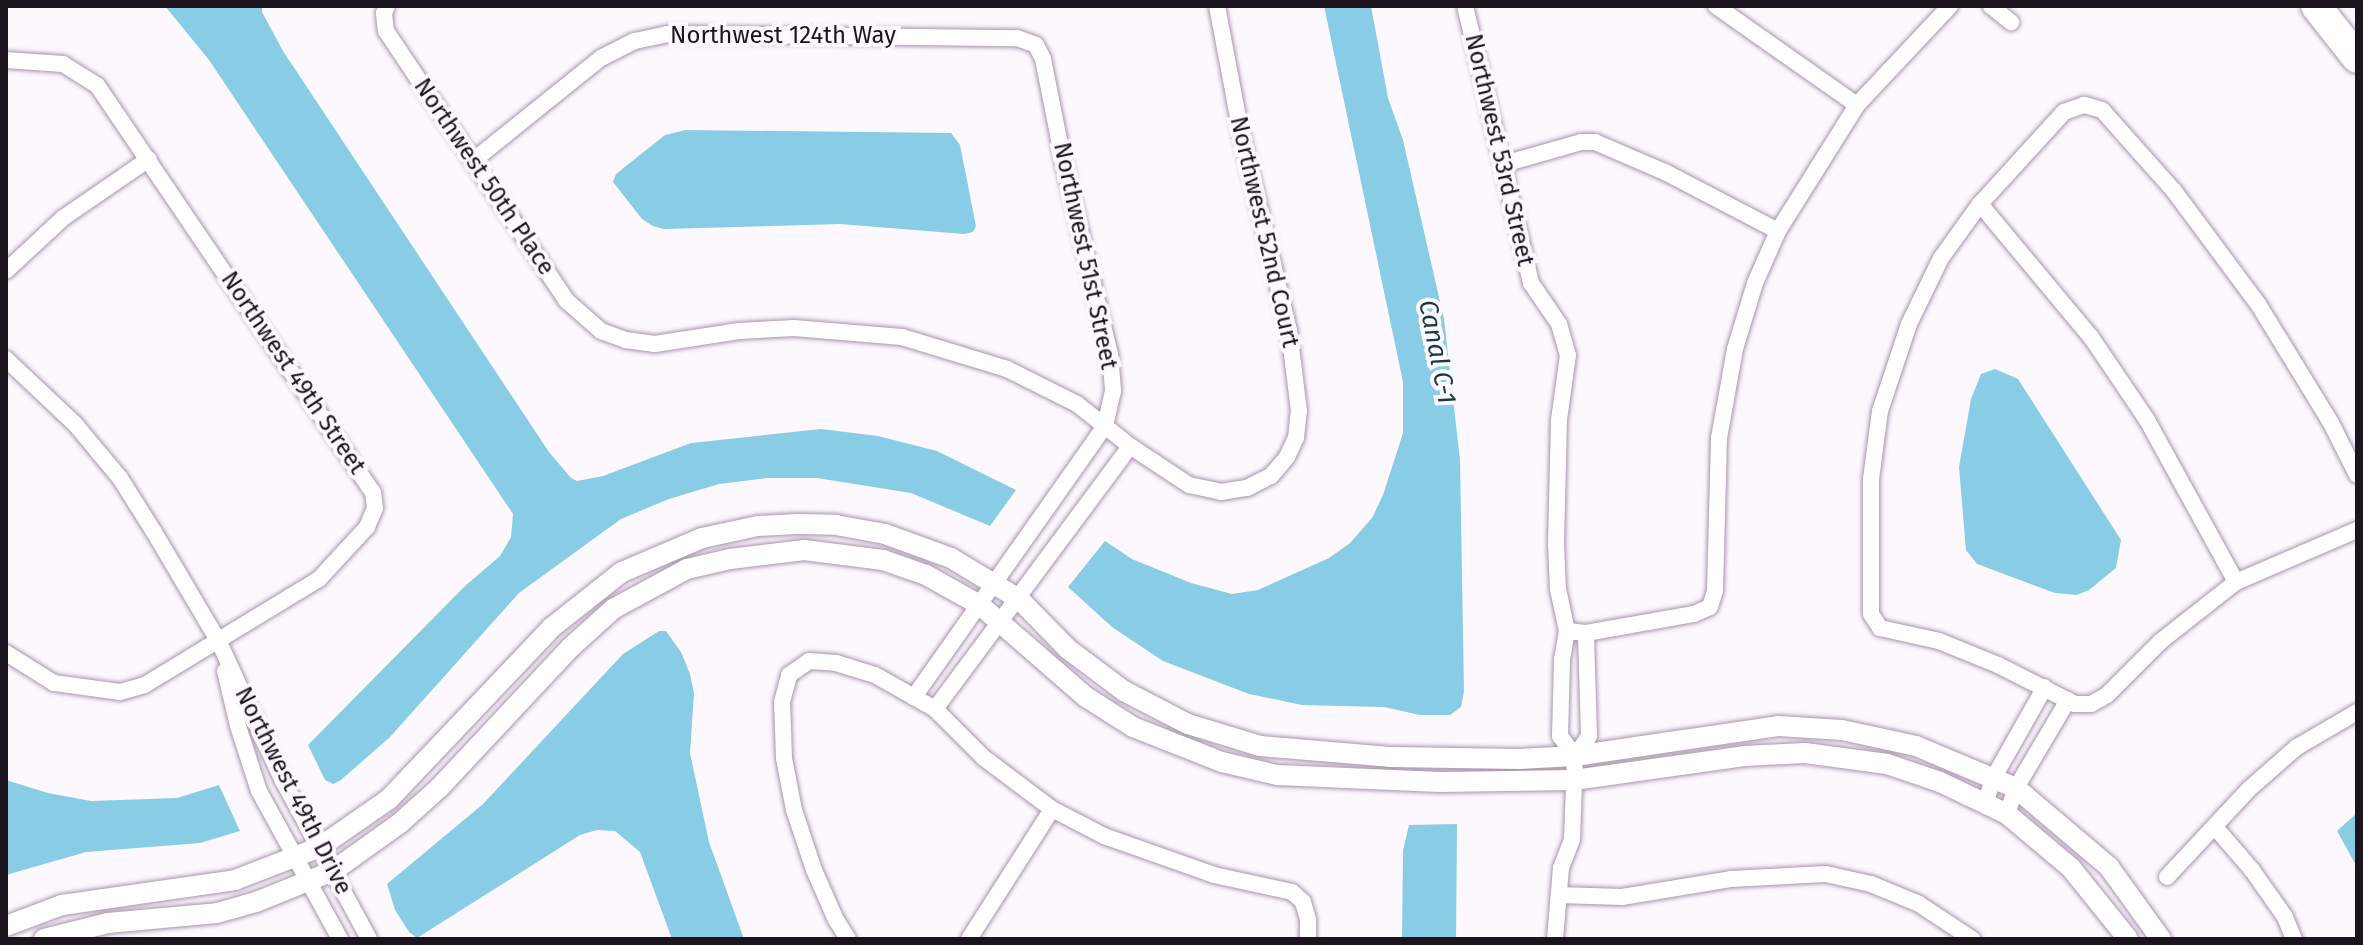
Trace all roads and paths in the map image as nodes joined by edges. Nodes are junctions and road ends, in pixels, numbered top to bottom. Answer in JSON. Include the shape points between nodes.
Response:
{"nodes":[{"id":1,"x":1217,"y":6,"type":"edge"},
{"id":2,"x":1465,"y":6,"type":"edge"},
{"id":3,"x":1716,"y":6,"type":"edge"},
{"id":4,"x":1950,"y":6,"type":"edge"},
{"id":5,"x":1991,"y":6,"type":"edge"},
{"id":6,"x":2316,"y":6,"type":"edge"},
{"id":7,"x":386,"y":9,"type":"edge"},
{"id":8,"x":2011,"y":22,"type":"dead end"},
{"id":9,"x":1036,"y":45,"type":"joint"},
{"id":10,"x":2357,"y":58,"type":"edge"},
{"id":11,"x":6,"y":60,"type":"edge"},
{"id":12,"x":1857,"y":105,"type":"junction"},
{"id":13,"x":149,"y":159,"type":"junction"},
{"id":14,"x":474,"y":160,"type":"junction"},
{"id":15,"x":1504,"y":164,"type":"junction"},
{"id":16,"x":1980,"y":204,"type":"junction"},
{"id":17,"x":1778,"y":231,"type":"junction"},
{"id":18,"x":6,"y":271,"type":"edge"},
{"id":19,"x":6,"y":359,"type":"edge"},
{"id":20,"x":1105,"y":426,"type":"junction"},
{"id":21,"x":1130,"y":446,"type":"junction"},
{"id":22,"x":2357,"y":475,"type":"edge"},
{"id":23,"x":1050,"y":505,"type":"junction"},
{"id":24,"x":1075,"y":520,"type":"junction"},
{"id":25,"x":2357,"y":530,"type":"edge"},
{"id":26,"x":995,"y":582,"type":"junction"},
{"id":27,"x":2236,"y":582,"type":"junction"},
{"id":28,"x":1019,"y":599,"type":"junction"},
{"id":29,"x":980,"y":605,"type":"junction"},
{"id":30,"x":1001,"y":622,"type":"junction"},
{"id":31,"x":1567,"y":631,"type":"junction"},
{"id":32,"x":1586,"y":633,"type":"junction"},
{"id":33,"x":219,"y":642,"type":"junction"},
{"id":34,"x":6,"y":653,"type":"edge"},
{"id":35,"x":2045,"y":687,"type":"junction"},
{"id":36,"x":914,"y":697,"type":"junction"},
{"id":37,"x":2068,"y":700,"type":"junction"},
{"id":38,"x":935,"y":709,"type":"junction"},
{"id":39,"x":2357,"y":712,"type":"edge"},
{"id":40,"x":1575,"y":756,"type":"junction"},
{"id":41,"x":1994,"y":777,"type":"junction"},
{"id":42,"x":1574,"y":780,"type":"junction"},
{"id":43,"x":2016,"y":788,"type":"junction"},
{"id":44,"x":1986,"y":801,"type":"junction"},
{"id":45,"x":1052,"y":809,"type":"junction"},
{"id":46,"x":2007,"y":814,"type":"junction"},
{"id":47,"x":2215,"y":827,"type":"junction"},
{"id":48,"x":320,"y":847,"type":"junction"},
{"id":49,"x":295,"y":860,"type":"junction"},
{"id":50,"x":333,"y":871,"type":"junction"},
{"id":51,"x":2167,"y":877,"type":"dead end"},
{"id":52,"x":308,"y":882,"type":"junction"},
{"id":53,"x":1559,"y":895,"type":"junction"},
{"id":54,"x":6,"y":926,"type":"edge"},
{"id":55,"x":44,"y":939,"type":"edge"},
{"id":56,"x":340,"y":939,"type":"edge"},
{"id":57,"x":369,"y":939,"type":"edge"},
{"id":58,"x":848,"y":939,"type":"edge"},
{"id":59,"x":969,"y":939,"type":"edge"},
{"id":60,"x":1308,"y":939,"type":"edge"},
{"id":61,"x":1555,"y":939,"type":"edge"},
{"id":62,"x":1972,"y":939,"type":"edge"},
{"id":63,"x":2128,"y":939,"type":"edge"},
{"id":64,"x":2161,"y":939,"type":"edge"},
{"id":65,"x":2294,"y":939,"type":"edge"}],
"edges":[{"from":1,"to":21,"type":"street","name":"Northwest 52nd Court","via":[[1241,133],[1289,331],[1299,411],[1296,438],[1271,476],[1247,488],[1221,492],[1189,485]]},
{"from":2,"to":15,"type":"street","name":"Northwest 53rd Street"},
{"from":3,"to":12,"type":"street"},
{"from":4,"to":12,"type":"street"},
{"from":5,"to":8,"type":"street"},
{"from":6,"to":10,"type":"highway"},
{"from":7,"to":14,"type":"street","name":"Northwest 50th Place","via":[[386,31]]},
{"from":9,"to":14,"type":"street","name":"Northwest 124th Way","via":[[1017,38],[667,34],[635,41],[601,58]]},
{"from":9,"to":20,"type":"street","name":"Northwest 51st Street","via":[[1110,355],[1113,391]]},
{"from":11,"to":13,"type":"street","name":"Northwest 49th Street","via":[[43,60],[81,73],[97,85]]},
{"from":12,"to":17,"type":"street"},
{"from":13,"to":18,"type":"street","via":[[63,218]]},
{"from":13,"to":33,"type":"street","name":"Northwest 49th Street","via":[[373,492],[375,508],[367,527],[319,579]]},
{"from":14,"to":20,"type":"street","name":"Northwest 50th Place","via":[[567,301],[601,331],[655,344],[794,328],[902,337],[1007,369],[1077,404]]},
{"from":15,"to":17,"type":"street","via":[[1581,142],[1609,146]]},
{"from":15,"to":31,"type":"street","name":"Northwest 53rd Street","via":[[1531,283],[1559,324],[1568,355],[1556,477],[1558,589]]},
{"from":16,"to":22,"type":"street","via":[[2064,112],[2084,105],[2102,110],[2174,191],[2258,304]]},
{"from":16,"to":27,"type":"street","via":[[2091,337],[2147,420]]},
{"from":16,"to":35,"type":"street","via":[[1928,284],[1880,411],[1871,479],[1871,614],[1880,628],[1939,641]]},
{"from":17,"to":32,"type":"street","via":[[1739,336],[1719,438],[1715,591],[1710,607]]},
{"from":19,"to":33,"type":"street","name":"Northwest 49th Drive","via":[[75,424],[120,478]]},
{"from":20,"to":21,"type":"street"},
{"from":20,"to":23,"type":"street","name":"Northwest 51st Street"},
{"from":21,"to":24,"type":"street"},
{"from":23,"to":24,"type":"street"},
{"from":23,"to":26,"type":"street","name":"Northwest 51st Street"},
{"from":24,"to":28,"type":"street"},
{"from":25,"to":27,"type":"street"},
{"from":26,"to":28,"type":"street"},
{"from":26,"to":29,"type":"street","name":"Northwest 51st Street"},
{"from":26,"to":48,"type":"street","via":[[917,544],[836,525],[758,526],[656,554],[584,598],[416,774],[359,823]]},
{"from":27,"to":37,"type":"street","via":[[2161,641],[2107,695],[2091,704]]},
{"from":28,"to":30,"type":"street"},
{"from":28,"to":40,"type":"street","via":[[1068,649],[1124,691],[1188,724],[1260,746],[1390,757]]},
{"from":29,"to":30,"type":"street"},
{"from":29,"to":36,"type":"street","name":"Northwest 51st Street"},
{"from":29,"to":50,"type":"street","via":[[926,575],[847,553],[768,553],[687,569],[613,609],[439,788]]},
{"from":30,"to":38,"type":"street"},
{"from":30,"to":42,"type":"street","via":[[1086,697],[1133,727],[1222,762],[1313,779]]},
{"from":31,"to":32,"type":"street"},
{"from":31,"to":40,"type":"street","name":"Northwest 53rd Street","via":[[1560,736]]},
{"from":32,"to":40,"type":"street","name":"Northwest 53rd Street","via":[[1589,736]]},
{"from":33,"to":34,"type":"street","name":"Northwest 49th Street","via":[[145,685],[120,692],[54,683]]},
{"from":33,"to":48,"type":"street","name":"Northwest 49th Drive","via":[[283,781]]},
{"from":33,"to":49,"type":"street","name":"Northwest 49th Drive","via":[[259,791]]},
{"from":35,"to":37,"type":"street"},
{"from":35,"to":41,"type":"street"},
{"from":36,"to":38,"type":"street"},
{"from":36,"to":58,"type":"street","via":[[875,675],[836,663],[809,661],[789,675],[782,702],[784,758],[794,810],[814,870]]},
{"from":37,"to":43,"type":"street"},
{"from":38,"to":45,"type":"street","via":[[984,758]]},
{"from":39,"to":47,"type":"street","via":[[2297,747]]},
{"from":40,"to":41,"type":"street","via":[[1778,726],[1883,737]]},
{"from":40,"to":42,"type":"street","name":"Northwest 53rd Street"},
{"from":41,"to":43,"type":"street"},
{"from":41,"to":44,"type":"street"},
{"from":42,"to":44,"type":"street","via":[[1744,756],[1805,753],[1887,764]]},
{"from":42,"to":53,"type":"street","name":"Northwest 53rd Street","via":[[1572,839],[1561,868]]},
{"from":43,"to":46,"type":"street"},
{"from":43,"to":64,"type":"street","via":[[2109,867]]},
{"from":44,"to":46,"type":"street"},
{"from":45,"to":59,"type":"street"},
{"from":45,"to":60,"type":"street","via":[[1153,856],[1292,892],[1303,902]]},
{"from":46,"to":63,"type":"street","via":[[2071,868]]},
{"from":47,"to":51,"type":"street"},
{"from":47,"to":65,"type":"street","via":[[2252,870]]},
{"from":48,"to":49,"type":"street"},
{"from":48,"to":50,"type":"street","name":"Northwest 49th Drive"},
{"from":49,"to":52,"type":"street","name":"Northwest 49th Drive"},
{"from":49,"to":54,"type":"street","via":[[209,887],[62,905]]},
{"from":50,"to":52,"type":"street"},
{"from":50,"to":57,"type":"street","name":"Northwest 49th Drive"},
{"from":52,"to":55,"type":"street","via":[[217,913],[108,923]]},
{"from":52,"to":56,"type":"street","name":"Northwest 49th Drive"},
{"from":53,"to":61,"type":"street","name":"Northwest 53rd Street"},
{"from":53,"to":62,"type":"street","via":[[1622,897],[1731,879],[1826,874],[1871,884],[1919,904]]}]}
